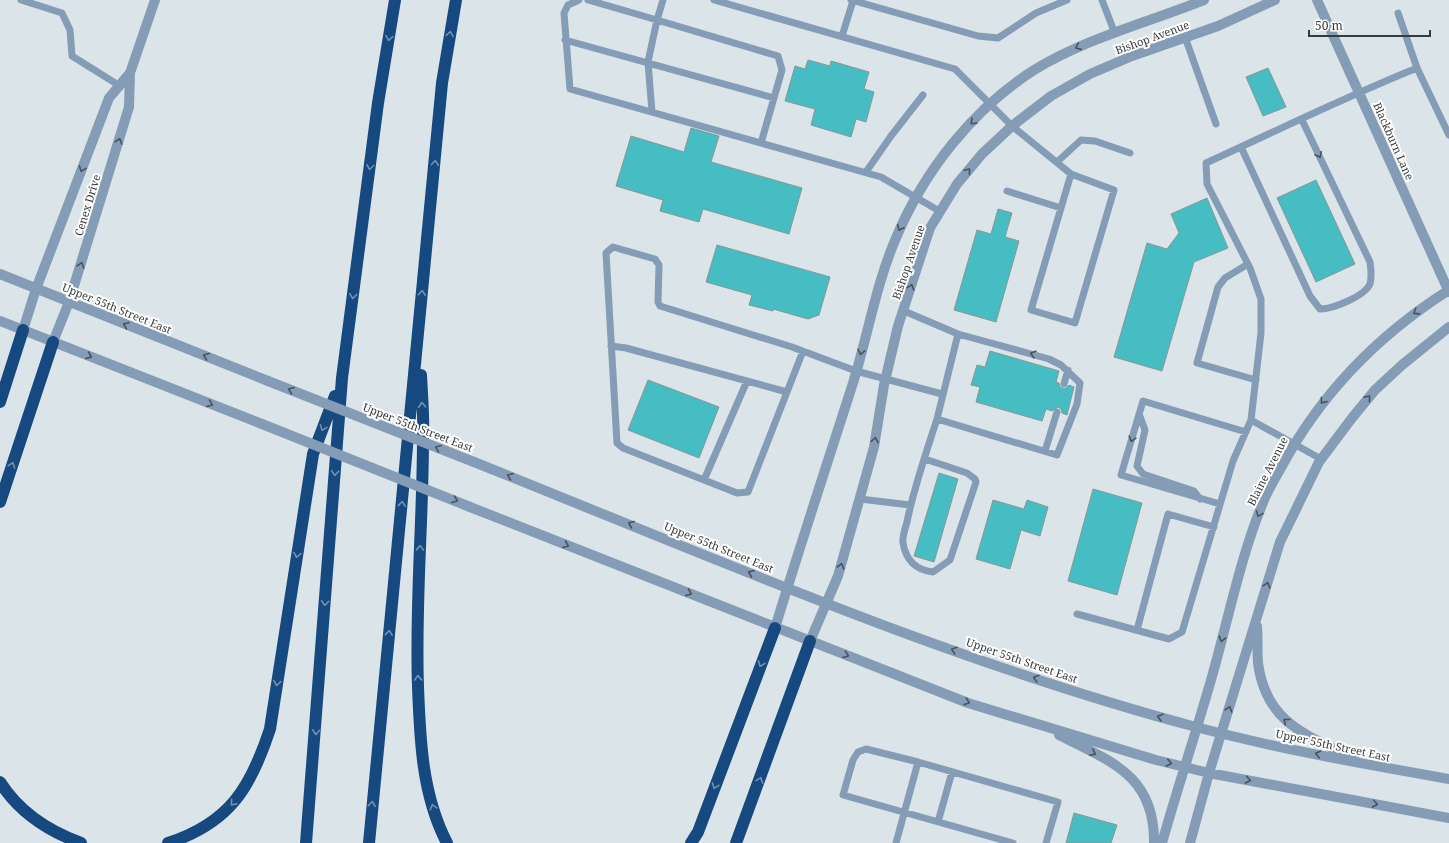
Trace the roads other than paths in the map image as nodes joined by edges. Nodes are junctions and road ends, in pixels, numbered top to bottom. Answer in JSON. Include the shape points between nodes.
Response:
{"nodes":[{"id":1,"x":21,"y":0,"type":"edge"},
{"id":2,"x":155,"y":0,"type":"edge"},
{"id":3,"x":395,"y":0,"type":"edge"},
{"id":4,"x":456,"y":0,"type":"edge"},
{"id":5,"x":579,"y":0,"type":"edge"},
{"id":6,"x":588,"y":0,"type":"edge"},
{"id":7,"x":663,"y":0,"type":"edge"},
{"id":8,"x":852,"y":0,"type":"edge"},
{"id":9,"x":1068,"y":0,"type":"edge"},
{"id":10,"x":1102,"y":0,"type":"edge"},
{"id":11,"x":1204,"y":0,"type":"edge"},
{"id":12,"x":1275,"y":0,"type":"edge"},
{"id":13,"x":1317,"y":0,"type":"edge"},
{"id":14,"x":718,"y":1,"type":"edge"},
{"id":15,"x":1398,"y":13,"type":"dead end"},
{"id":16,"x":657,"y":20,"type":"junction"},
{"id":17,"x":1114,"y":31,"type":"junction"},
{"id":18,"x":842,"y":36,"type":"junction"},
{"id":19,"x":1184,"y":37,"type":"junction"},
{"id":20,"x":565,"y":40,"type":"junction"},
{"id":21,"x":648,"y":62,"type":"junction"},
{"id":22,"x":1417,"y":68,"type":"junction"},
{"id":23,"x":130,"y":73,"type":"junction"},
{"id":24,"x":120,"y":86,"type":"junction"},
{"id":25,"x":1359,"y":91,"type":"junction"},
{"id":26,"x":923,"y":95,"type":"dead end"},
{"id":27,"x":774,"y":98,"type":"junction"},
{"id":28,"x":991,"y":104,"type":"junction"},
{"id":29,"x":652,"y":112,"type":"junction"},
{"id":30,"x":1302,"y":120,"type":"junction"},
{"id":31,"x":1216,"y":124,"type":"dead end"},
{"id":32,"x":1012,"y":126,"type":"junction"},
{"id":33,"x":1447,"y":126,"type":"edge"},
{"id":34,"x":1449,"y":135,"type":"edge"},
{"id":35,"x":761,"y":143,"type":"junction"},
{"id":36,"x":1241,"y":147,"type":"junction"},
{"id":37,"x":1130,"y":153,"type":"dead end"},
{"id":38,"x":1057,"y":162,"type":"junction"},
{"id":39,"x":866,"y":172,"type":"junction"},
{"id":40,"x":1071,"y":174,"type":"junction"},
{"id":41,"x":1007,"y":191,"type":"dead end"},
{"id":42,"x":915,"y":198,"type":"junction"},
{"id":43,"x":1061,"y":208,"type":"junction"},
{"id":44,"x":940,"y":212,"type":"junction"},
{"id":45,"x":1248,"y":264,"type":"junction"},
{"id":46,"x":0,"y":274,"type":"edge"},
{"id":47,"x":36,"y":289,"type":"junction"},
{"id":48,"x":1449,"y":291,"type":"edge"},
{"id":49,"x":69,"y":302,"type":"junction"},
{"id":50,"x":904,"y":311,"type":"junction"},
{"id":51,"x":0,"y":321,"type":"edge"},
{"id":52,"x":1449,"y":328,"type":"edge"},
{"id":53,"x":23,"y":330,"type":"junction"},
{"id":54,"x":419,"y":332,"type":"junction"},
{"id":55,"x":958,"y":334,"type":"junction"},
{"id":56,"x":53,"y":342,"type":"junction"},
{"id":57,"x":611,"y":346,"type":"junction"},
{"id":58,"x":803,"y":351,"type":"junction"},
{"id":59,"x":1068,"y":370,"type":"junction"},
{"id":60,"x":856,"y":371,"type":"junction"},
{"id":61,"x":342,"y":378,"type":"junction"},
{"id":62,"x":886,"y":379,"type":"junction"},
{"id":63,"x":1256,"y":380,"type":"junction"},
{"id":64,"x":747,"y":381,"type":"junction"},
{"id":65,"x":1064,"y":384,"type":"dead end"},
{"id":66,"x":787,"y":392,"type":"junction"},
{"id":67,"x":942,"y":394,"type":"junction"},
{"id":68,"x":0,"y":402,"type":"edge"},
{"id":69,"x":1057,"y":412,"type":"dead end"},
{"id":70,"x":1139,"y":414,"type":"junction"},
{"id":71,"x":937,"y":419,"type":"junction"},
{"id":72,"x":1251,"y":420,"type":"junction"},
{"id":73,"x":1246,"y":432,"type":"junction"},
{"id":74,"x":1294,"y":443,"type":"junction"},
{"id":75,"x":1046,"y":451,"type":"junction"},
{"id":76,"x":925,"y":459,"type":"junction"},
{"id":77,"x":1321,"y":459,"type":"junction"},
{"id":78,"x":704,"y":480,"type":"junction"},
{"id":79,"x":860,"y":498,"type":"junction"},
{"id":80,"x":1200,"y":499,"type":"junction"},
{"id":81,"x":0,"y":502,"type":"edge"},
{"id":82,"x":1220,"y":504,"type":"junction"},
{"id":83,"x":910,"y":506,"type":"junction"},
{"id":84,"x":1214,"y":527,"type":"junction"},
{"id":85,"x":788,"y":587,"type":"junction"},
{"id":86,"x":828,"y":603,"type":"junction"},
{"id":87,"x":1078,"y":614,"type":"dead end"},
{"id":88,"x":1257,"y":618,"type":"junction"},
{"id":89,"x":775,"y":628,"type":"junction"},
{"id":90,"x":1136,"y":630,"type":"junction"},
{"id":91,"x":810,"y":641,"type":"junction"},
{"id":92,"x":1034,"y":722,"type":"junction"},
{"id":93,"x":1198,"y":727,"type":"junction"},
{"id":94,"x":1222,"y":733,"type":"junction"},
{"id":95,"x":918,"y":762,"type":"junction"},
{"id":96,"x":1370,"y":765,"type":"junction"},
{"id":97,"x":1184,"y":766,"type":"junction"},
{"id":98,"x":952,"y":772,"type":"junction"},
{"id":99,"x":1209,"y":773,"type":"junction"},
{"id":100,"x":1449,"y":779,"type":"edge"},
{"id":101,"x":0,"y":782,"type":"edge"},
{"id":102,"x":904,"y":812,"type":"junction"},
{"id":103,"x":1449,"y":818,"type":"edge"},
{"id":104,"x":938,"y":822,"type":"junction"},
{"id":105,"x":81,"y":843,"type":"edge"},
{"id":106,"x":168,"y":843,"type":"edge"},
{"id":107,"x":306,"y":843,"type":"edge"},
{"id":108,"x":369,"y":843,"type":"edge"},
{"id":109,"x":447,"y":843,"type":"edge"},
{"id":110,"x":691,"y":843,"type":"edge"},
{"id":111,"x":736,"y":843,"type":"edge"},
{"id":112,"x":896,"y":843,"type":"edge"},
{"id":113,"x":1013,"y":843,"type":"edge"},
{"id":114,"x":1046,"y":843,"type":"edge"},
{"id":115,"x":1154,"y":843,"type":"edge"},
{"id":116,"x":1162,"y":843,"type":"edge"},
{"id":117,"x":1190,"y":843,"type":"edge"}],
"edges":[{"from":1,"to":24,"type":"lane","via":[[62,13],[70,30],[72,56]]},
{"from":2,"to":23,"type":"street","name":"Cenex Drive"},
{"from":3,"to":61,"type":"highway","one_way":true,"via":[[378,103]]},
{"from":54,"to":4,"type":"highway","one_way":true,"via":[[442,83]]},
{"from":5,"to":20,"type":"lane","via":[[568,5],[564,14]]},
{"from":6,"to":16,"type":"lane"},
{"from":7,"to":16,"type":"lane"},
{"from":8,"to":9,"type":"lane","via":[[978,36],[998,38],[1036,13]]},
{"from":8,"to":18,"type":"lane"},
{"from":10,"to":17,"type":"lane"},
{"from":11,"to":17,"type":"street","name":"Bishop Avenue"},
{"from":12,"to":19,"type":"street","name":"Bishop Avenue","via":[[1242,16]]},
{"from":13,"to":25,"type":"street","name":"Blackburn Lane"},
{"from":14,"to":18,"type":"lane"},
{"from":15,"to":22,"type":"lane"},
{"from":16,"to":21,"type":"lane"},
{"from":16,"to":27,"type":"lane","via":[[778,56],[782,70]]},
{"from":17,"to":28,"type":"street","name":"Bishop Avenue","one_way":true,"via":[[1072,49],[1033,71]]},
{"from":18,"to":28,"type":"lane","via":[[955,68]]},
{"from":19,"to":31,"type":"lane"},
{"from":19,"to":32,"type":"street","name":"Bishop Avenue","via":[[1090,74],[1051,96]]},
{"from":20,"to":21,"type":"lane"},
{"from":20,"to":29,"type":"lane","via":[[570,89]]},
{"from":21,"to":27,"type":"lane"},
{"from":21,"to":29,"type":"lane"},
{"from":22,"to":25,"type":"lane"},
{"from":22,"to":33,"type":"lane"},
{"from":23,"to":24,"type":"street","name":"Cenex Drive"},
{"from":49,"to":23,"type":"street","name":"Cenex Drive","one_way":true,"via":[[129,106]]},
{"from":24,"to":47,"type":"street","name":"Cenex Drive","one_way":true,"via":[[109,98]]},
{"from":25,"to":30,"type":"lane"},
{"from":25,"to":48,"type":"street","name":"Blackburn Lane"},
{"from":26,"to":39,"type":"lane"},
{"from":27,"to":35,"type":"lane"},
{"from":28,"to":32,"type":"lane"},
{"from":28,"to":42,"type":"street","name":"Bishop Avenue","one_way":true,"via":[[940,159]]},
{"from":29,"to":35,"type":"lane"},
{"from":30,"to":36,"type":"lane"},
{"from":30,"to":36,"type":"lane","one_way":true,"via":[[1370,262],[1370,284],[1363,293],[1330,309],[1320,309],[1310,296]]},
{"from":32,"to":38,"type":"lane"},
{"from":44,"to":32,"type":"street","name":"Bishop Avenue","one_way":true,"via":[[957,184],[982,154]]},
{"from":33,"to":34,"type":"lane"},
{"from":35,"to":39,"type":"lane"},
{"from":36,"to":45,"type":"lane","via":[[1206,163],[1207,184]]},
{"from":37,"to":38,"type":"lane","via":[[1095,141],[1081,140]]},
{"from":38,"to":40,"type":"lane"},
{"from":39,"to":42,"type":"lane","via":[[881,177]]},
{"from":40,"to":43,"type":"lane"},
{"from":40,"to":43,"type":"lane","via":[[1114,190],[1075,323],[1031,310]]},
{"from":41,"to":43,"type":"lane"},
{"from":42,"to":44,"type":"lane"},
{"from":42,"to":60,"type":"street","name":"Bishop Avenue","one_way":true,"via":[[895,238],[880,281]]},
{"from":50,"to":44,"type":"street","name":"Bishop Avenue","one_way":true,"via":[[930,228]]},
{"from":45,"to":63,"type":"lane","via":[[1261,299],[1261,333]]},
{"from":45,"to":63,"type":"lane","via":[[1225,278],[1218,287],[1198,364]]},
{"from":46,"to":47,"type":"street","name":"Upper 55th Street East"},
{"from":47,"to":49,"type":"street","name":"Upper 55th Street East"},
{"from":47,"to":53,"type":"street","name":"Cenex Drive"},
{"from":48,"to":74,"type":"street","name":"Blaine Avenue","one_way":true,"via":[[1407,318],[1351,370],[1324,399]]},
{"from":49,"to":56,"type":"street","name":"Cenex Drive"},
{"from":85,"to":49,"type":"street","name":"Upper 55th Street East","one_way":true,"bridge":true},
{"from":50,"to":55,"type":"lane"},
{"from":50,"to":62,"type":"street","name":"Bishop Avenue"},
{"from":51,"to":53,"type":"street"},
{"from":77,"to":52,"type":"street","one_way":true,"via":[[1375,390],[1402,364]]},
{"from":53,"to":56,"type":"street"},
{"from":53,"to":68,"type":"highway"},
{"from":108,"to":54,"type":"highway","one_way":true},
{"from":109,"to":54,"type":"highway","one_way":true,"via":[[437,823],[426,784],[420,737],[416,640],[424,437]]},
{"from":59,"to":55,"type":"lane","one_way":true,"via":[[1049,359]]},
{"from":55,"to":67,"type":"lane"},
{"from":81,"to":56,"type":"highway","one_way":true},
{"from":56,"to":89,"type":"street","one_way":true,"bridge":true},
{"from":57,"to":58,"type":"lane","via":[[606,253],[613,247],[655,259],[659,265],[660,306]]},
{"from":57,"to":64,"type":"lane"},
{"from":57,"to":78,"type":"lane","via":[[617,443],[623,448]]},
{"from":58,"to":60,"type":"lane"},
{"from":58,"to":66,"type":"lane"},
{"from":59,"to":65,"type":"lane"},
{"from":59,"to":75,"type":"lane","via":[[1080,383],[1079,395],[1057,455]]},
{"from":60,"to":62,"type":"lane"},
{"from":60,"to":85,"type":"street","name":"Bishop Avenue"},
{"from":61,"to":106,"type":"highway","one_way":true,"via":[[313,454],[270,729],[260,761],[249,783],[231,806],[208,825]]},
{"from":61,"to":107,"type":"highway","one_way":true},
{"from":62,"to":67,"type":"lane"},
{"from":79,"to":62,"type":"street","name":"Bishop Avenue","one_way":true,"via":[[874,447]]},
{"from":63,"to":72,"type":"lane"},
{"from":64,"to":66,"type":"lane"},
{"from":64,"to":78,"type":"lane"},
{"from":66,"to":78,"type":"lane","via":[[748,492],[737,493]]},
{"from":67,"to":71,"type":"lane"},
{"from":69,"to":75,"type":"lane"},
{"from":70,"to":73,"type":"lane","via":[[1143,401]]},
{"from":70,"to":80,"type":"lane","via":[[1145,430],[1137,466],[1143,474],[1194,491]]},
{"from":70,"to":80,"type":"lane","one_way":true,"via":[[1120,475]]},
{"from":71,"to":75,"type":"lane"},
{"from":71,"to":76,"type":"lane"},
{"from":72,"to":73,"type":"lane"},
{"from":72,"to":74,"type":"lane"},
{"from":73,"to":82,"type":"lane","via":[[1233,461]]},
{"from":74,"to":77,"type":"lane"},
{"from":74,"to":93,"type":"street","name":"Blaine Avenue","one_way":true,"via":[[1264,498],[1252,531]]},
{"from":76,"to":83,"type":"lane"},
{"from":76,"to":83,"type":"lane","via":[[967,473],[976,482],[950,560],[933,572],[921,570],[908,559],[903,542]]},
{"from":88,"to":77,"type":"street","one_way":true,"via":[[1280,542]]},
{"from":79,"to":83,"type":"lane"},
{"from":86,"to":79,"type":"street","name":"Bishop Avenue","one_way":true},
{"from":80,"to":82,"type":"lane"},
{"from":82,"to":84,"type":"lane"},
{"from":84,"to":90,"type":"lane","via":[[1182,632],[1169,639]]},
{"from":84,"to":90,"type":"lane","via":[[1168,514]]},
{"from":85,"to":86,"type":"street","name":"Upper 55th Street East"},
{"from":85,"to":89,"type":"street","name":"Bishop Avenue"},
{"from":86,"to":91,"type":"street","name":"Bishop Avenue"},
{"from":93,"to":86,"type":"street","name":"Upper 55th Street East","one_way":true,"via":[[1083,694],[996,665]]},
{"from":87,"to":90,"type":"lane"},
{"from":94,"to":88,"type":"street","one_way":true},
{"from":96,"to":88,"type":"street","one_way":true,"via":[[1308,736],[1283,719],[1273,706],[1264,687],[1258,663]]},
{"from":89,"to":91,"type":"street"},
{"from":89,"to":110,"type":"highway","one_way":true,"via":[[698,832]]},
{"from":91,"to":92,"type":"street","one_way":true,"via":[[968,703]]},
{"from":111,"to":91,"type":"highway","one_way":true},
{"from":92,"to":97,"type":"street","one_way":true,"via":[[1156,760]]},
{"from":92,"to":115,"type":"street","one_way":true,"via":[[1114,763],[1128,774],[1143,793],[1149,808],[1154,828]]},
{"from":93,"to":94,"type":"street","name":"Upper 55th Street East"},
{"from":93,"to":97,"type":"street","name":"Blaine Avenue"},
{"from":96,"to":94,"type":"street","name":"Upper 55th Street East","one_way":true},
{"from":94,"to":99,"type":"street"},
{"from":95,"to":98,"type":"lane"},
{"from":95,"to":102,"type":"lane"},
{"from":95,"to":102,"type":"lane","via":[[866,749],[858,752],[853,760],[843,795]]},
{"from":96,"to":100,"type":"street","name":"Upper 55th Street East"},
{"from":97,"to":99,"type":"street"},
{"from":97,"to":116,"type":"street","name":"Blaine Avenue"},
{"from":98,"to":104,"type":"lane"},
{"from":98,"to":114,"type":"lane","via":[[1058,802]]},
{"from":99,"to":103,"type":"street","one_way":true},
{"from":99,"to":117,"type":"street"},
{"from":101,"to":105,"type":"highway","via":[[8,794],[34,820],[62,836]]},
{"from":102,"to":104,"type":"lane"},
{"from":102,"to":112,"type":"lane"},
{"from":104,"to":113,"type":"lane"}]}
